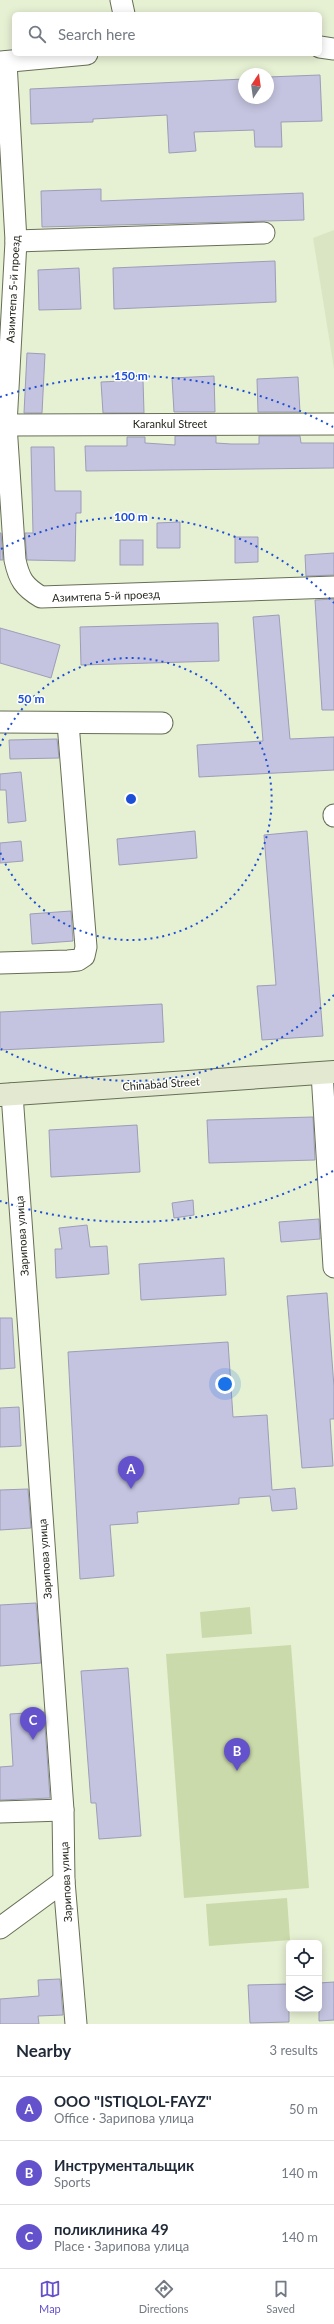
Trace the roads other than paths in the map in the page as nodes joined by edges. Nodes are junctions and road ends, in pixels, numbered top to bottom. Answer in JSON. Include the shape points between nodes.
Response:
{"nodes":[{"id":1,"x":121,"y":0,"type":"edge"},
{"id":2,"x":124,"y":12,"type":"edge"},
{"id":3,"x":322,"y":47,"type":"edge"},
{"id":4,"x":334,"y":49,"type":"edge"},
{"id":5,"x":66,"y":56,"type":"edge"},
{"id":6,"x":3,"y":62,"type":"edge"},
{"id":7,"x":264,"y":233,"type":"dead end"},
{"id":8,"x":16,"y":241,"type":"junction"},
{"id":9,"x":4,"y":411,"type":"edge"},
{"id":10,"x":334,"y":424,"type":"edge"},
{"id":11,"x":9,"y":570,"type":"edge"},
{"id":12,"x":334,"y":587,"type":"edge"},
{"id":13,"x":0,"y":722,"type":"edge"},
{"id":14,"x":68,"y":723,"type":"junction"},
{"id":15,"x":162,"y":723,"type":"dead end"},
{"id":16,"x":0,"y":963,"type":"edge"},
{"id":17,"x":328,"y":1073,"type":"edge"},
{"id":18,"x":6,"y":1094,"type":"edge"},
{"id":19,"x":334,"y":1267,"type":"edge"},
{"id":20,"x":63,"y":1810,"type":"junction"},
{"id":21,"x":0,"y":1812,"type":"edge"},
{"id":22,"x":64,"y":1881,"type":"junction"},
{"id":23,"x":0,"y":1928,"type":"edge"},
{"id":24,"x":76,"y":2024,"type":"edge"}],
"edges":[{"from":1,"to":2,"type":"street"},
{"from":3,"to":4,"type":"street"},
{"from":5,"to":6,"type":"street"},
{"from":6,"to":8,"type":"street","name":"Азимтепа 5-й проезд"},
{"from":7,"to":8,"type":"street"},
{"from":8,"to":9,"type":"street","name":"Азимтепа 5-й проезд"},
{"from":9,"to":10,"type":"street","name":"Karankul Street"},
{"from":9,"to":11,"type":"street","name":"Азимтепа 5-й проезд"},
{"from":11,"to":12,"type":"street","name":"Азимтепа 5-й проезд","via":[[26,589],[41,597]]},
{"from":13,"to":14,"type":"street"},
{"from":14,"to":15,"type":"street"},
{"from":14,"to":16,"type":"street","via":[[86,947],[84,956],[78,960],[68,961]]},
{"from":17,"to":18,"type":"main road","name":"Chinabad Street"},
{"from":17,"to":19,"type":"street","name":"Chinabad Street"},
{"from":18,"to":20,"type":"street","name":"Зарипова улица"},
{"from":20,"to":21,"type":"street"},
{"from":20,"to":22,"type":"street","name":"Зарипова улица"},
{"from":22,"to":23,"type":"street"},
{"from":22,"to":24,"type":"street","name":"Зарипова улица"}]}
